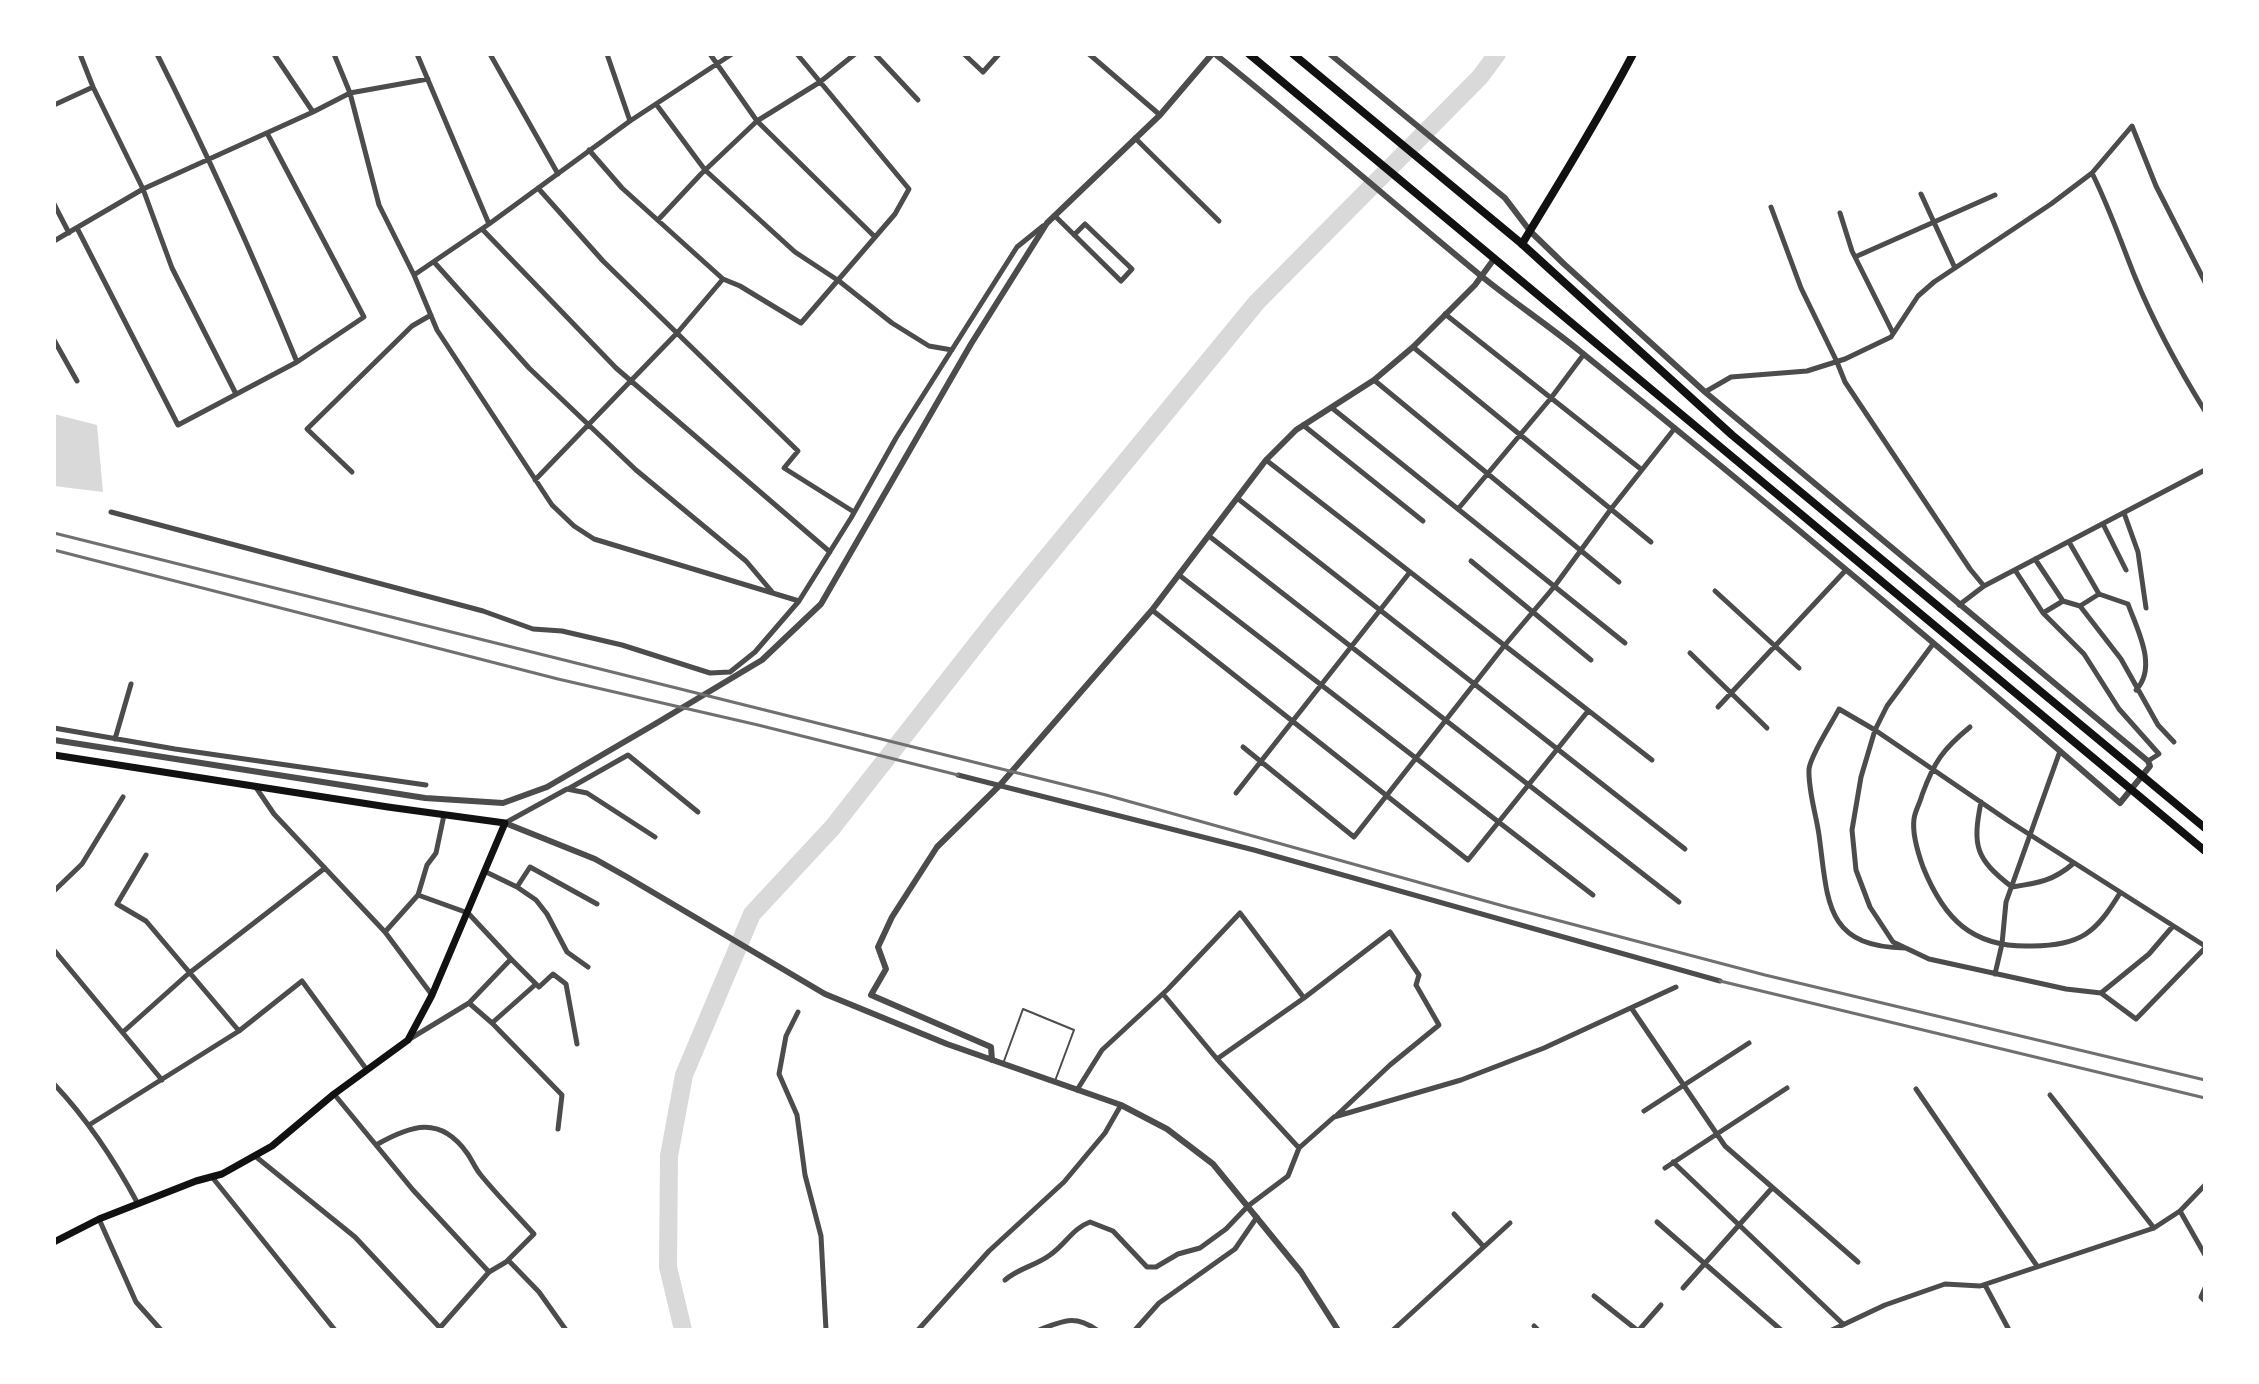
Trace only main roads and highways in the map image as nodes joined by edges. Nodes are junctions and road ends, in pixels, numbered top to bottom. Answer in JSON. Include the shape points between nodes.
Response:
{"nodes":[{"id":1,"x":1249,"y":54,"type":"edge"},
{"id":2,"x":1293,"y":54,"type":"edge"},
{"id":3,"x":1633,"y":54,"type":"edge"},
{"id":4,"x":1522,"y":244,"type":"junction"},
{"id":5,"x":54,"y":755,"type":"edge"},
{"id":6,"x":2205,"y":828,"type":"edge"},
{"id":7,"x":2205,"y":851,"type":"edge"},
{"id":8,"x":55,"y":1240,"type":"edge"}],
"edges":[{"from":1,"to":7,"type":"main road"},
{"from":2,"to":4,"type":"main road"},
{"from":3,"to":4,"type":"main road","via":[[1599,121]]},
{"from":4,"to":6,"type":"main road","via":[[1732,435]]},
{"from":5,"to":8,"type":"main road","via":[[505,823],[408,1040],[272,1146],[222,1174]]}]}
